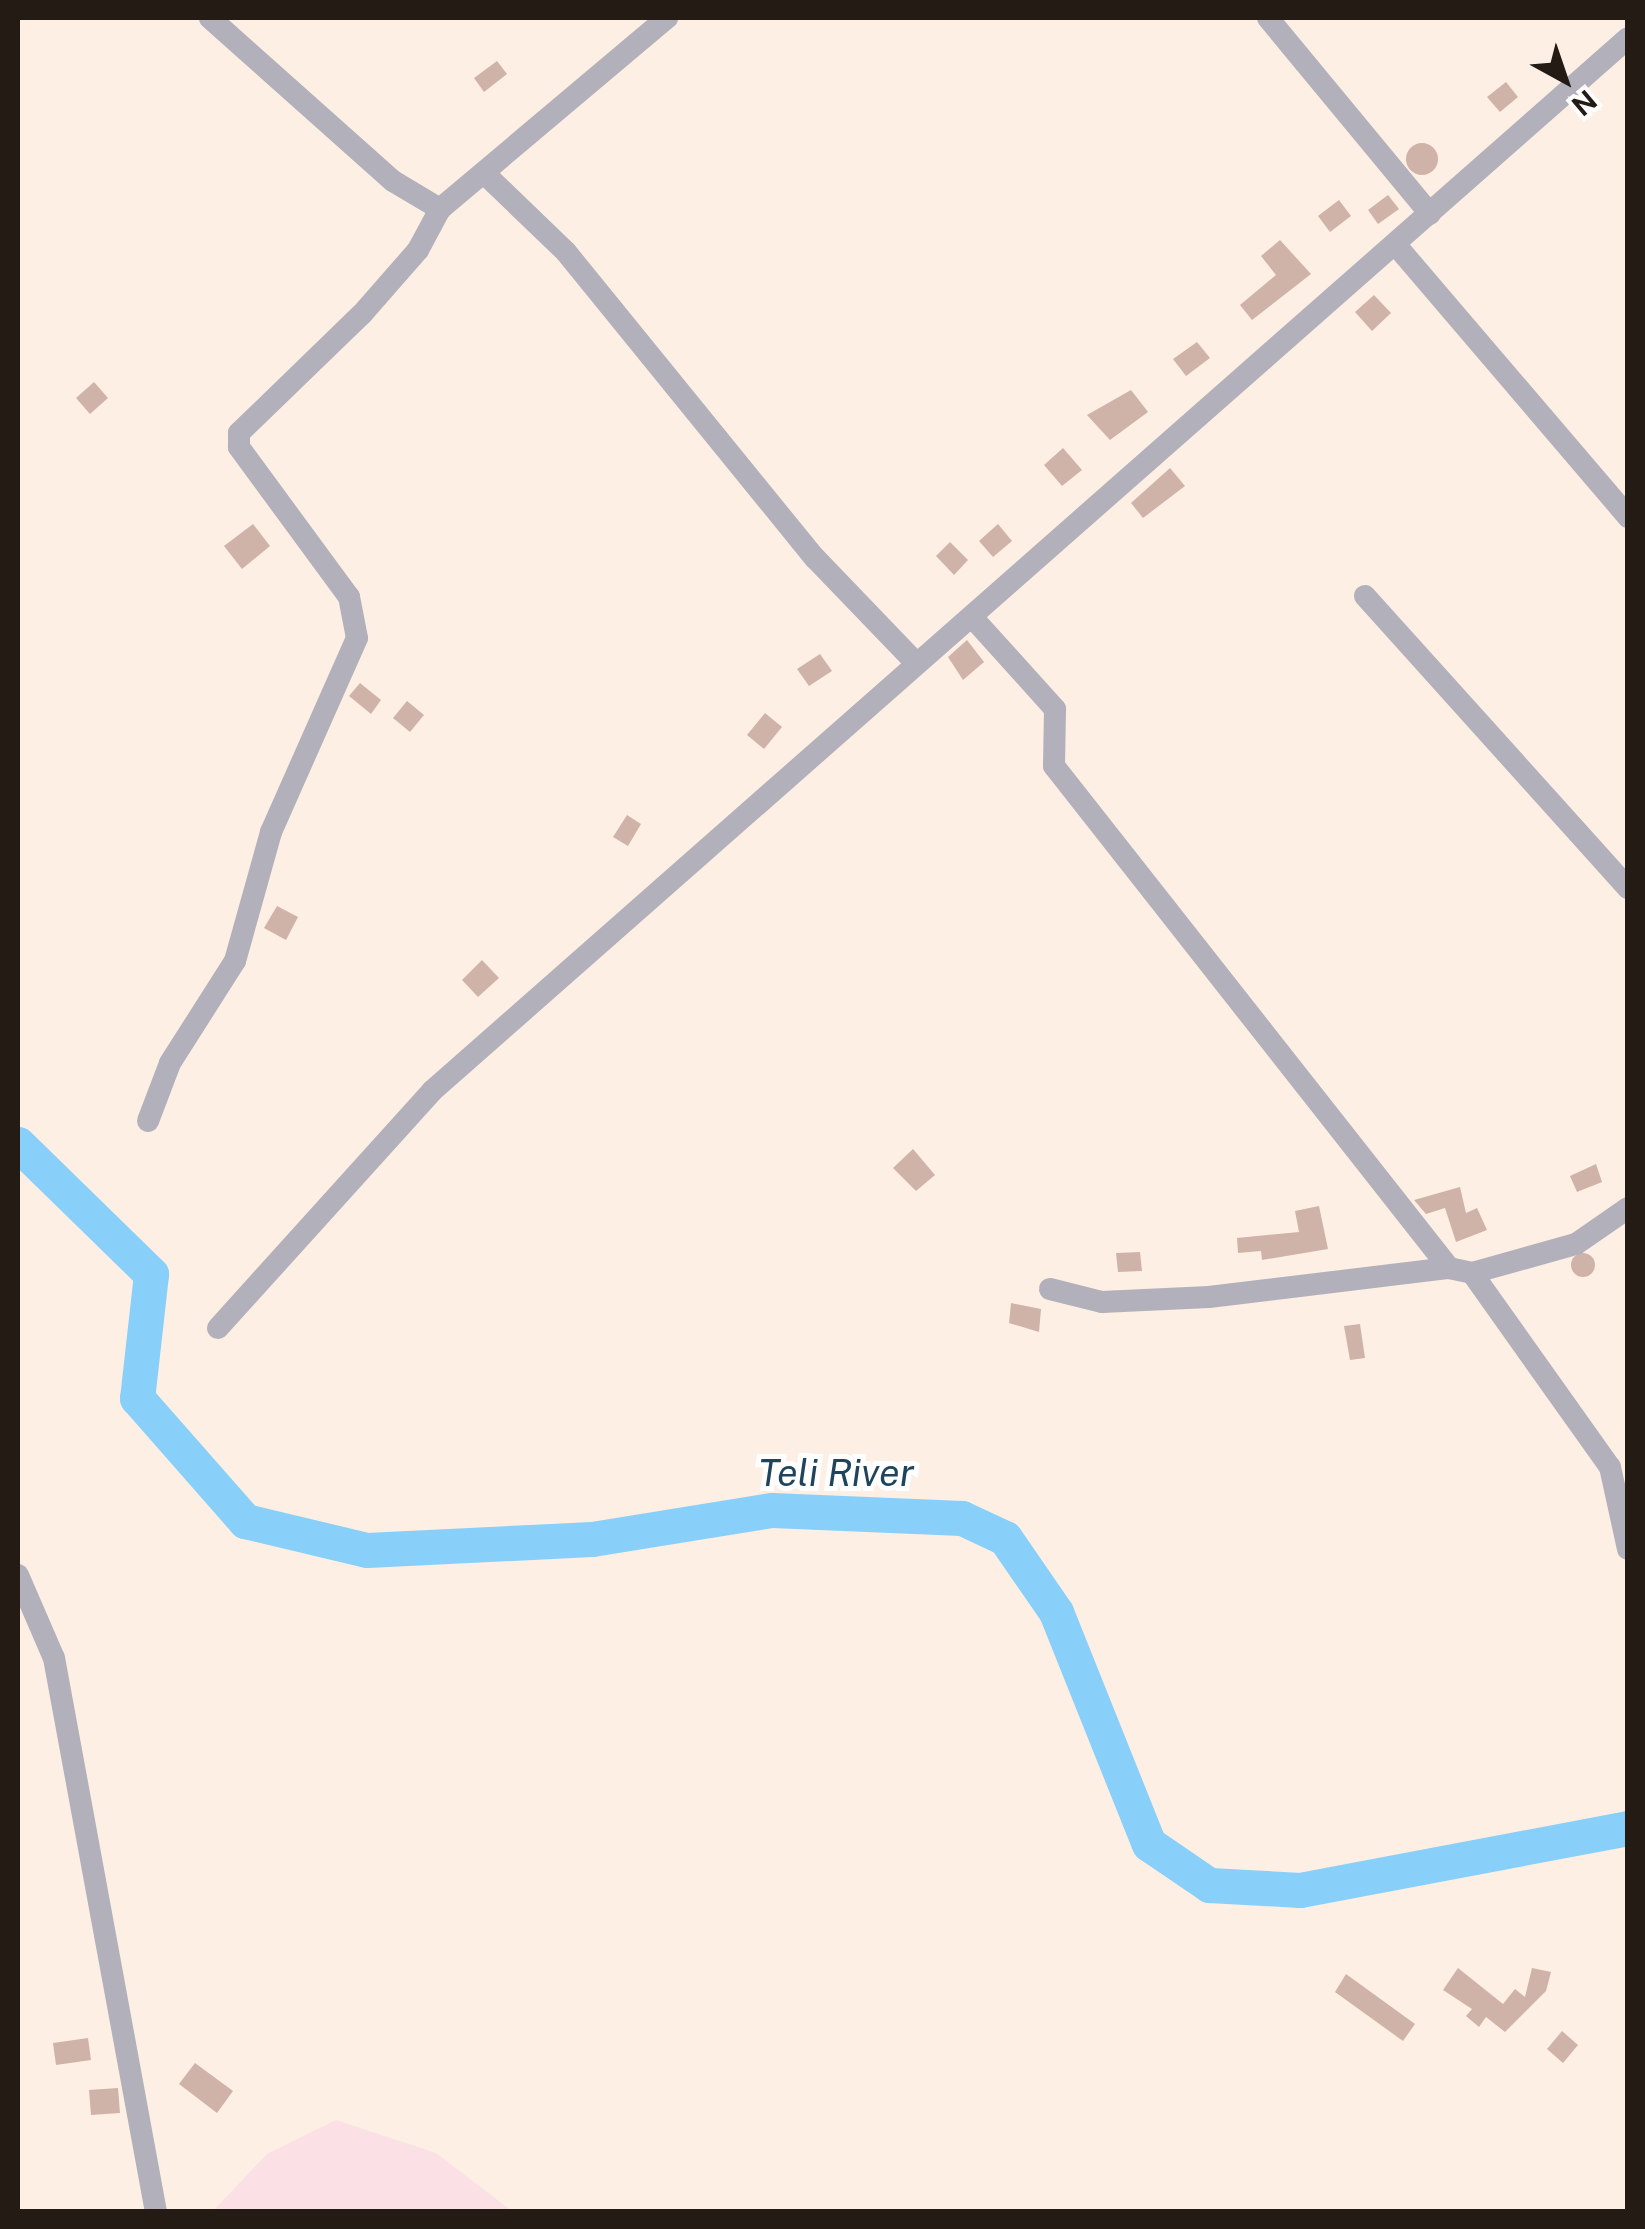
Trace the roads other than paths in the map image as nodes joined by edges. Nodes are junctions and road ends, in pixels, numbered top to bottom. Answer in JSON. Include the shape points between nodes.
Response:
{"nodes":[{"id":1,"x":210,"y":18,"type":"edge"},
{"id":2,"x":667,"y":18,"type":"edge"},
{"id":3,"x":1268,"y":18,"type":"edge"},
{"id":4,"x":1628,"y":38,"type":"edge"},
{"id":5,"x":486,"y":174,"type":"junction"},
{"id":6,"x":440,"y":210,"type":"junction"},
{"id":7,"x":1430,"y":214,"type":"junction"},
{"id":8,"x":1395,"y":244,"type":"junction"},
{"id":9,"x":1628,"y":516,"type":"edge"},
{"id":10,"x":1365,"y":596,"type":"dead end"},
{"id":11,"x":972,"y":617,"type":"junction"},
{"id":12,"x":914,"y":661,"type":"junction"},
{"id":13,"x":1628,"y":888,"type":"edge"},
{"id":14,"x":148,"y":1121,"type":"dead end"},
{"id":15,"x":1628,"y":1208,"type":"edge"},
{"id":16,"x":1460,"y":1270,"type":"junction"},
{"id":17,"x":1050,"y":1289,"type":"dead end"},
{"id":18,"x":218,"y":1328,"type":"dead end"},
{"id":19,"x":1628,"y":1549,"type":"edge"},
{"id":20,"x":18,"y":1575,"type":"edge"},
{"id":21,"x":156,"y":2212,"type":"edge"}],
"edges":[{"from":1,"to":6,"type":"street","via":[[394,181]]},
{"from":2,"to":5,"type":"street"},
{"from":3,"to":7,"type":"street"},
{"from":4,"to":7,"type":"street"},
{"from":5,"to":6,"type":"street"},
{"from":5,"to":12,"type":"street","via":[[566,252],[815,558]]},
{"from":6,"to":14,"type":"street","via":[[418,250],[362,314],[239,433],[239,447],[349,597],[357,638],[271,832],[235,961],[170,1063]]},
{"from":7,"to":8,"type":"street"},
{"from":8,"to":9,"type":"street"},
{"from":8,"to":11,"type":"street"},
{"from":10,"to":13,"type":"street"},
{"from":11,"to":12,"type":"street"},
{"from":11,"to":16,"type":"street","via":[[1055,709],[1054,766]]},
{"from":12,"to":18,"type":"street","via":[[432,1091]]},
{"from":15,"to":16,"type":"street","via":[[1576,1244]]},
{"from":16,"to":17,"type":"street","via":[[1102,1302]]},
{"from":16,"to":19,"type":"street","via":[[1610,1467]]},
{"from":20,"to":21,"type":"street","via":[[54,1658]]}]}
